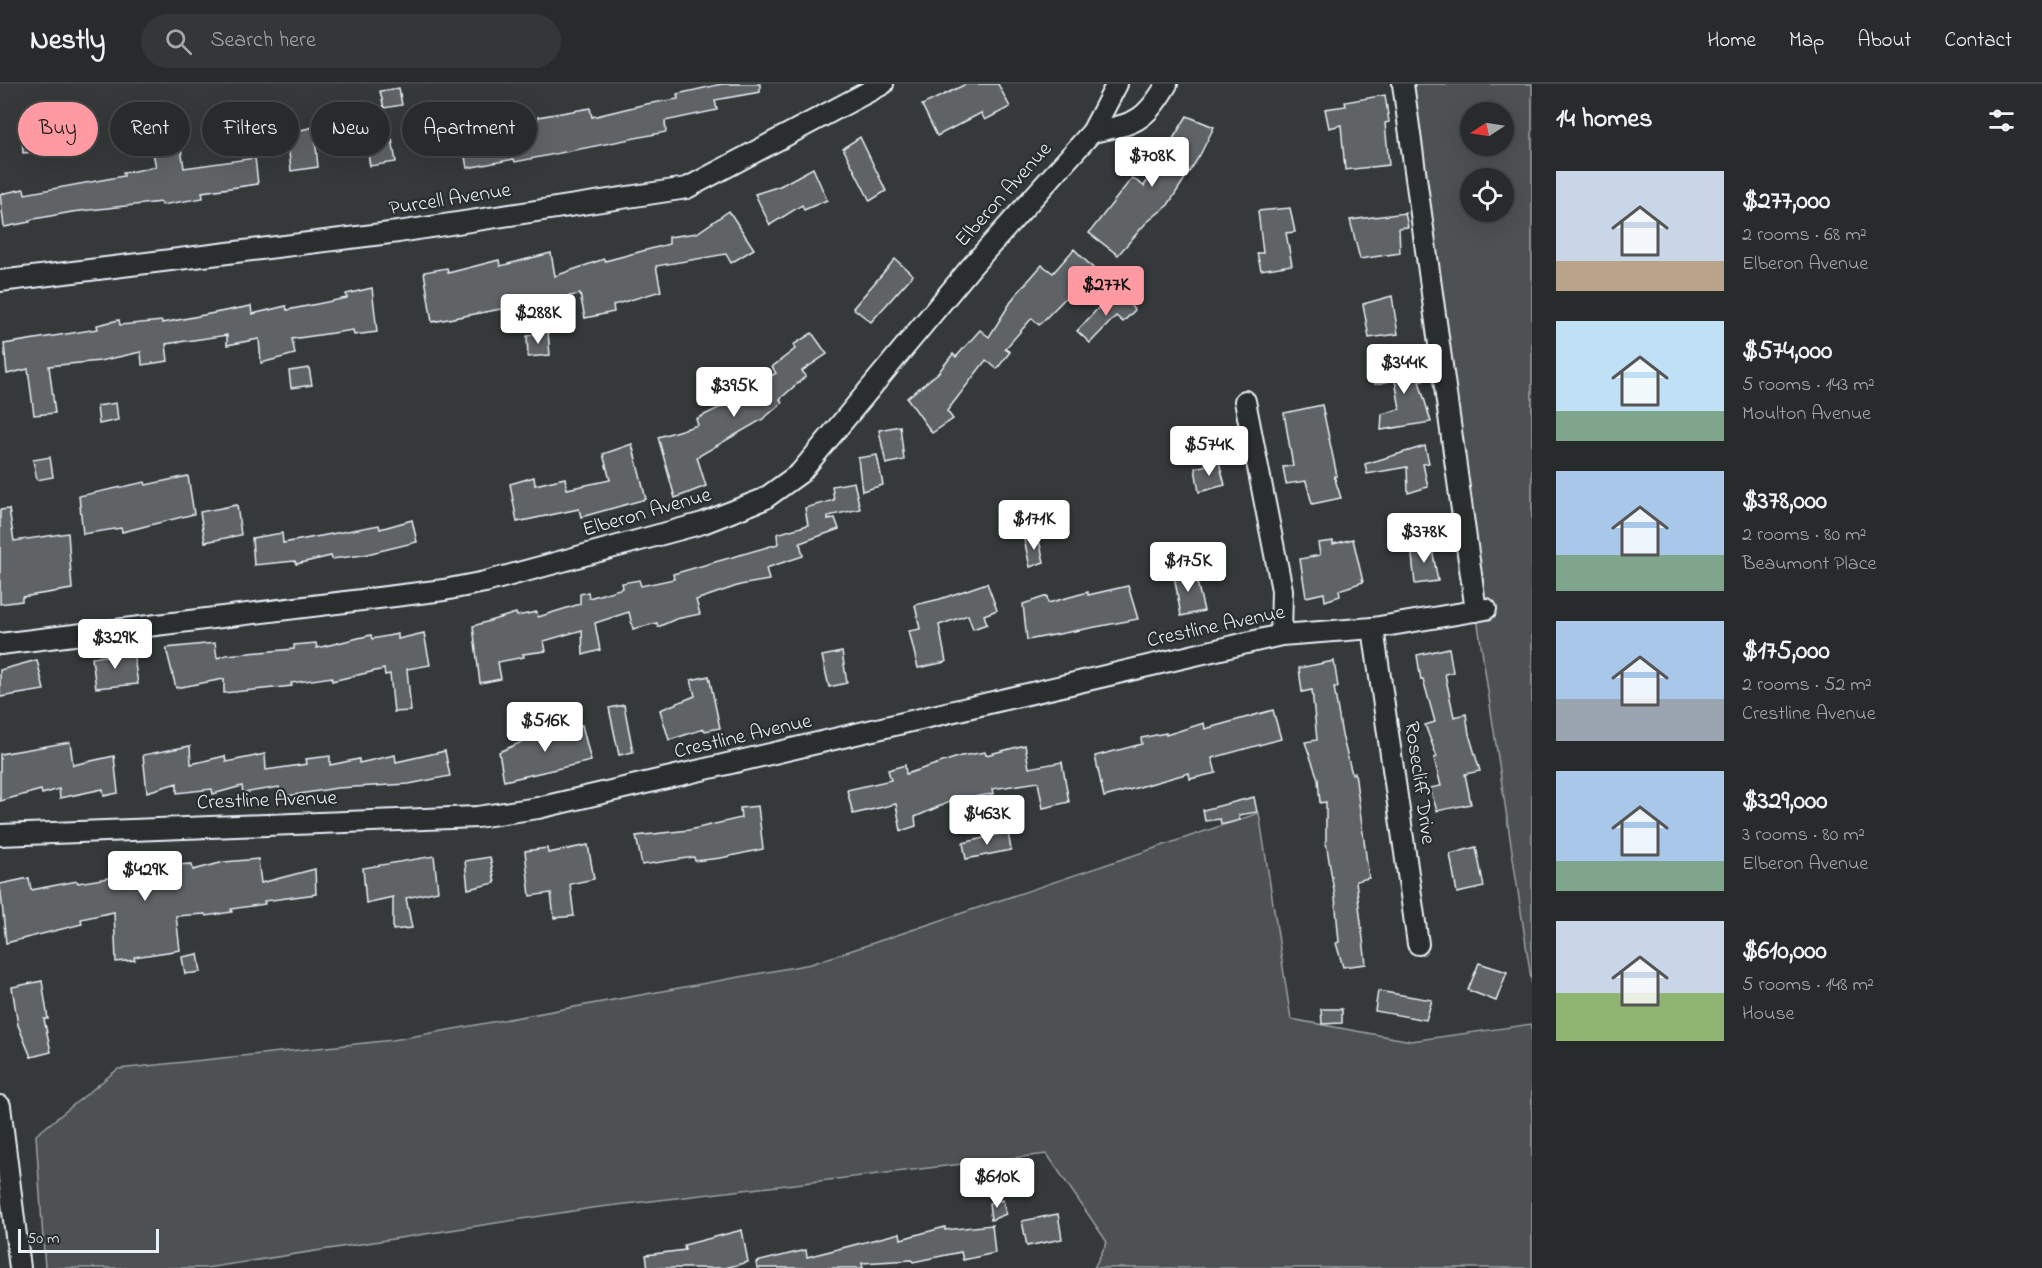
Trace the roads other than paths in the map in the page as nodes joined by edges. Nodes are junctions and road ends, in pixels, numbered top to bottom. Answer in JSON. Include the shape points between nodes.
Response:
{"nodes":[{"id":1,"x":883,"y":84,"type":"edge"},
{"id":2,"x":1117,"y":84,"type":"edge"},
{"id":3,"x":1167,"y":84,"type":"edge"},
{"id":4,"x":1403,"y":84,"type":"edge"},
{"id":5,"x":842,"y":93,"type":"edge"},
{"id":6,"x":1092,"y":132,"type":"junction"},
{"id":7,"x":0,"y":281,"type":"edge"},
{"id":8,"x":1245,"y":401,"type":"dead end"},
{"id":9,"x":1373,"y":628,"type":"junction"},
{"id":10,"x":1281,"y":635,"type":"junction"},
{"id":11,"x":0,"y":644,"type":"edge"},
{"id":12,"x":0,"y":835,"type":"edge"},
{"id":13,"x":1418,"y":944,"type":"dead end"},
{"id":14,"x":0,"y":1106,"type":"edge"},
{"id":15,"x":20,"y":1268,"type":"edge"}],
"edges":[{"from":1,"to":5,"type":"street","name":"Purcell Avenue"},
{"from":2,"to":6,"type":"street","name":"Elberon Avenue"},
{"from":3,"to":6,"type":"street","via":[[1144,117],[1128,125]]},
{"from":4,"to":9,"type":"street","name":"Crestline Avenue","via":[[1481,610]]},
{"from":5,"to":7,"type":"street","name":"Purcell Avenue","via":[[687,188],[398,232]]},
{"from":6,"to":11,"type":"street","name":"Elberon Avenue","via":[[971,267],[800,473],[764,499],[734,513],[444,590]]},
{"from":8,"to":10,"type":"street","via":[[1282,590]]},
{"from":9,"to":10,"type":"street","name":"Crestline Avenue"},
{"from":9,"to":13,"type":"street","name":"Rosecliff Drive"},
{"from":10,"to":12,"type":"street","name":"Crestline Avenue","via":[[538,808],[465,817]]},
{"from":14,"to":15,"type":"street"}]}
